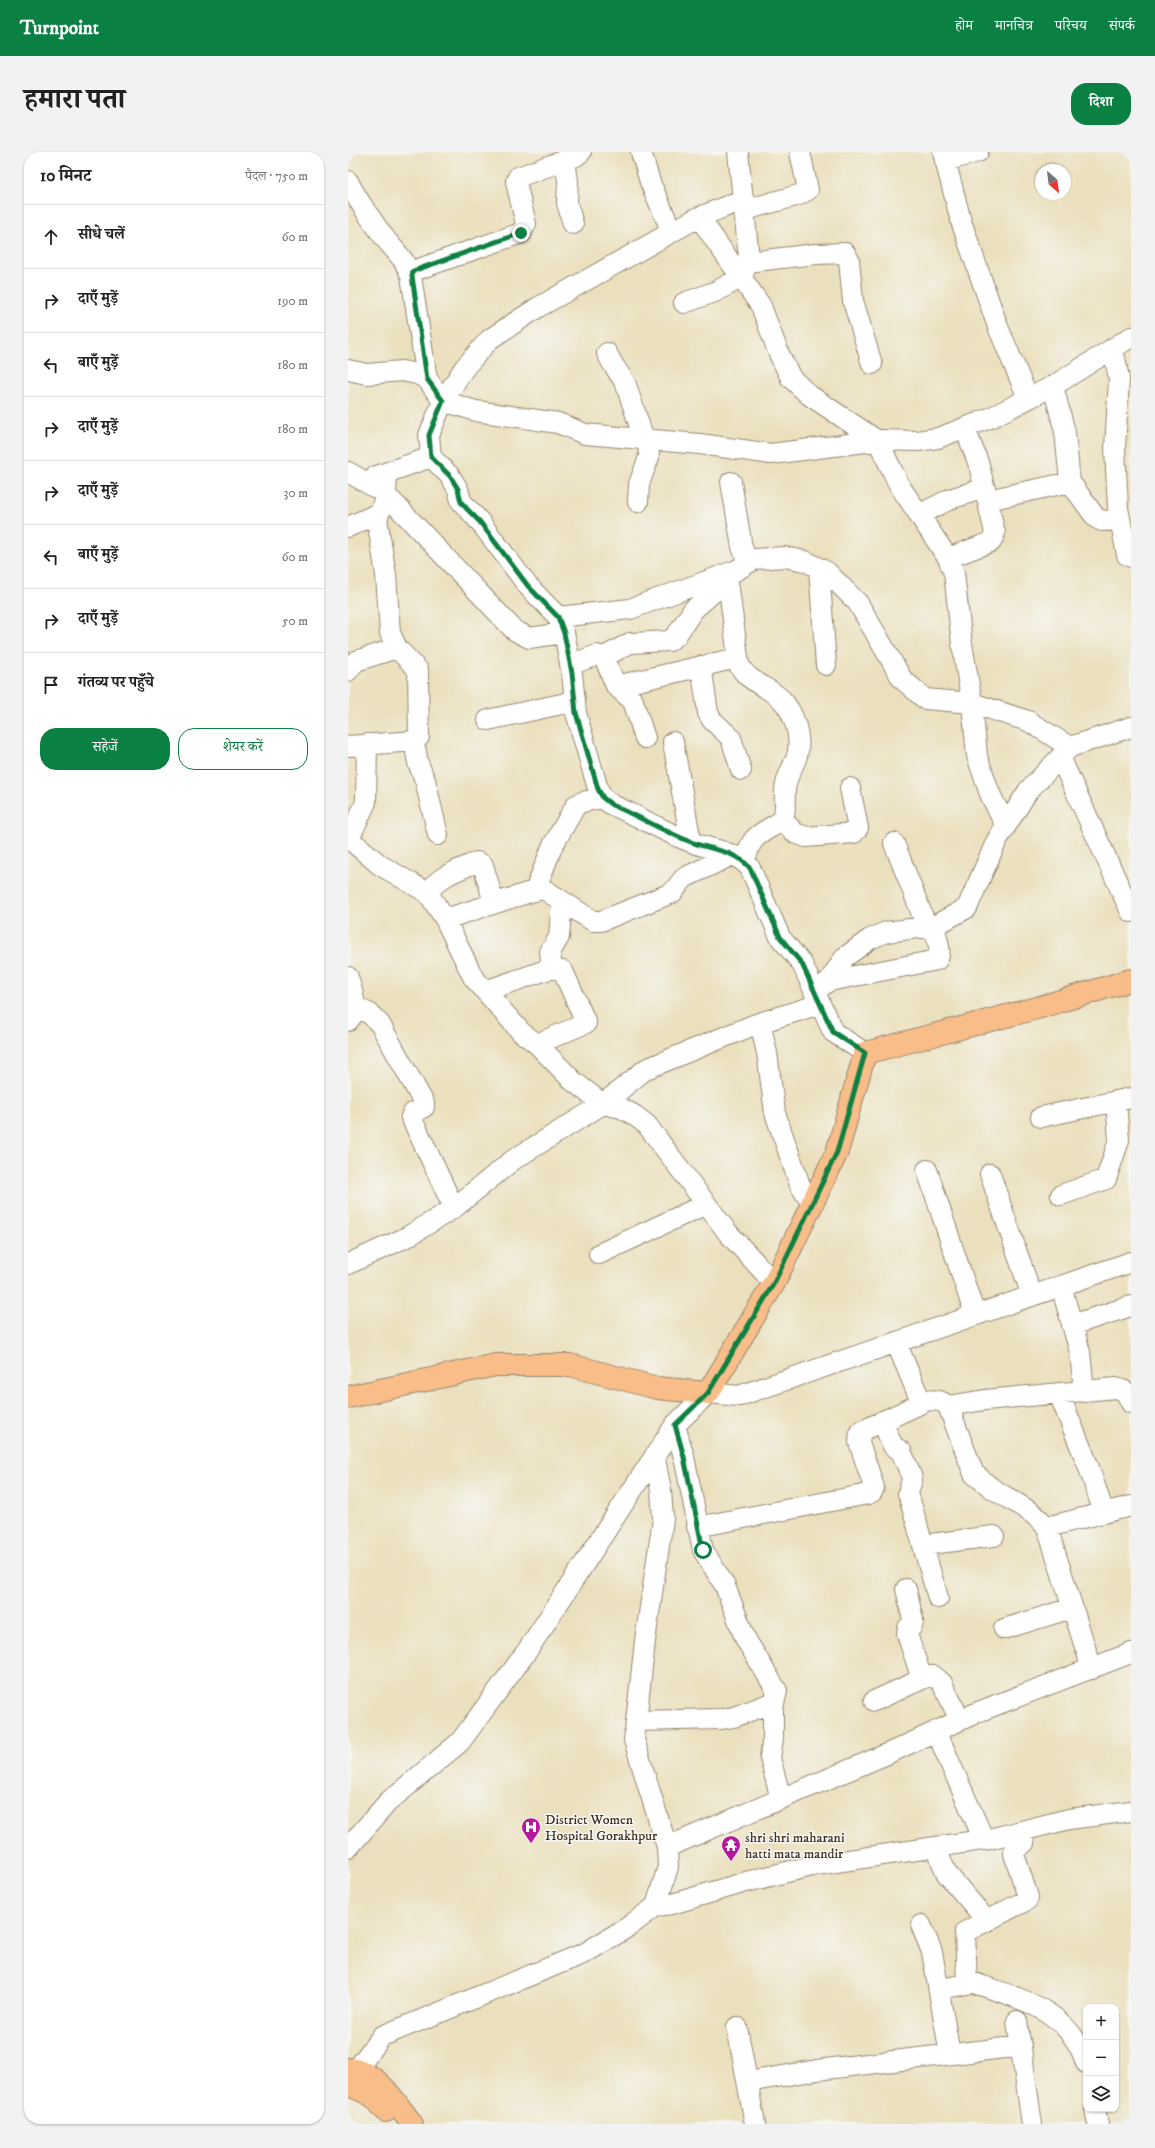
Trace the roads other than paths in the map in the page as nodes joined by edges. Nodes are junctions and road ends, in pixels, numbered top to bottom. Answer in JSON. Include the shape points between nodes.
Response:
{"nodes":[{"id":1,"x":641,"y":152,"type":"edge"},
{"id":2,"x":738,"y":152,"type":"edge"},
{"id":3,"x":800,"y":152,"type":"edge"},
{"id":4,"x":978,"y":152,"type":"edge"},
{"id":5,"x":573,"y":156,"type":"edge"},
{"id":6,"x":944,"y":156,"type":"edge"},
{"id":7,"x":348,"y":181,"type":"edge"},
{"id":8,"x":744,"y":205,"type":"junction"},
{"id":9,"x":699,"y":218,"type":"junction"},
{"id":10,"x":573,"y":224,"type":"dead end"},
{"id":11,"x":672,"y":232,"type":"junction"},
{"id":12,"x":744,"y":270,"type":"junction"},
{"id":13,"x":412,"y":276,"type":"junction"},
{"id":14,"x":684,"y":303,"type":"dead end"},
{"id":15,"x":1131,"y":337,"type":"edge"},
{"id":16,"x":1113,"y":348,"type":"junction"},
{"id":17,"x":607,"y":353,"type":"dead end"},
{"id":18,"x":872,"y":364,"type":"dead end"},
{"id":19,"x":348,"y":370,"type":"edge"},
{"id":20,"x":427,"y":379,"type":"junction"},
{"id":21,"x":1053,"y":386,"type":"junction"},
{"id":22,"x":1028,"y":398,"type":"junction"},
{"id":23,"x":443,"y":401,"type":"junction"},
{"id":24,"x":965,"y":428,"type":"junction"},
{"id":25,"x":646,"y":439,"type":"junction"},
{"id":26,"x":878,"y":440,"type":"junction"},
{"id":27,"x":431,"y":457,"type":"junction"},
{"id":28,"x":387,"y":473,"type":"junction"},
{"id":29,"x":353,"y":479,"type":"edge"},
{"id":30,"x":731,"y":482,"type":"dead end"},
{"id":31,"x":1070,"y":482,"type":"junction"},
{"id":32,"x":986,"y":494,"type":"junction"},
{"id":33,"x":638,"y":502,"type":"dead end"},
{"id":34,"x":382,"y":505,"type":"junction"},
{"id":35,"x":919,"y":514,"type":"junction"},
{"id":36,"x":1120,"y":520,"type":"junction"},
{"id":37,"x":348,"y":527,"type":"edge"},
{"id":38,"x":1131,"y":557,"type":"edge"},
{"id":39,"x":948,"y":558,"type":"junction"},
{"id":40,"x":748,"y":563,"type":"junction"},
{"id":41,"x":819,"y":568,"type":"junction"},
{"id":42,"x":727,"y":574,"type":"junction"},
{"id":43,"x":561,"y":625,"type":"junction"},
{"id":44,"x":397,"y":648,"type":"junction"},
{"id":45,"x":604,"y":657,"type":"junction"},
{"id":46,"x":737,"y":658,"type":"junction"},
{"id":47,"x":570,"y":665,"type":"junction"},
{"id":48,"x":826,"y":665,"type":"dead end"},
{"id":49,"x":700,"y":666,"type":"junction"},
{"id":50,"x":348,"y":671,"type":"edge"},
{"id":51,"x":616,"y":686,"type":"junction"},
{"id":52,"x":575,"y":701,"type":"junction"},
{"id":53,"x":972,"y":704,"type":"junction"},
{"id":54,"x":488,"y":720,"type":"dead end"},
{"id":55,"x":1131,"y":727,"type":"edge"},
{"id":56,"x":645,"y":738,"type":"dead end"},
{"id":57,"x":414,"y":741,"type":"junction"},
{"id":58,"x":673,"y":742,"type":"dead end"},
{"id":59,"x":358,"y":745,"type":"edge"},
{"id":60,"x":1065,"y":752,"type":"junction"},
{"id":61,"x":741,"y":770,"type":"dead end"},
{"id":62,"x":850,"y":788,"type":"dead end"},
{"id":63,"x":603,"y":798,"type":"junction"},
{"id":64,"x":783,"y":820,"type":"junction"},
{"id":65,"x":1006,"y":826,"type":"junction"},
{"id":66,"x":438,"y":835,"type":"dead end"},
{"id":67,"x":348,"y":839,"type":"edge"},
{"id":68,"x":691,"y":842,"type":"junction"},
{"id":69,"x":894,"y":843,"type":"dead end"},
{"id":70,"x":739,"y":858,"type":"junction"},
{"id":71,"x":535,"y":891,"type":"junction"},
{"id":72,"x":428,"y":893,"type":"junction"},
{"id":73,"x":562,"y":901,"type":"junction"},
{"id":74,"x":494,"y":903,"type":"junction"},
{"id":75,"x":1131,"y":912,"type":"edge"},
{"id":76,"x":445,"y":918,"type":"junction"},
{"id":77,"x":930,"y":926,"type":"junction"},
{"id":78,"x":552,"y":968,"type":"junction"},
{"id":79,"x":348,"y":977,"type":"edge"},
{"id":80,"x":1131,"y":980,"type":"edge"},
{"id":81,"x":485,"y":991,"type":"junction"},
{"id":82,"x":821,"y":992,"type":"junction"},
{"id":83,"x":351,"y":1014,"type":"edge"},
{"id":84,"x":760,"y":1023,"type":"junction"},
{"id":85,"x":537,"y":1044,"type":"junction"},
{"id":86,"x":865,"y":1053,"type":"junction"},
{"id":87,"x":1123,"y":1100,"type":"edge"},
{"id":88,"x":603,"y":1104,"type":"junction"},
{"id":89,"x":1041,"y":1117,"type":"dead end"},
{"id":90,"x":927,"y":1170,"type":"dead end"},
{"id":91,"x":990,"y":1174,"type":"dead end"},
{"id":92,"x":1061,"y":1195,"type":"dead end"},
{"id":93,"x":706,"y":1204,"type":"junction"},
{"id":94,"x":812,"y":1204,"type":"junction"},
{"id":95,"x":454,"y":1208,"type":"junction"},
{"id":96,"x":599,"y":1254,"type":"dead end"},
{"id":97,"x":1131,"y":1262,"type":"edge"},
{"id":98,"x":348,"y":1264,"type":"edge"},
{"id":99,"x":774,"y":1283,"type":"junction"},
{"id":100,"x":1061,"y":1286,"type":"junction"},
{"id":101,"x":1032,"y":1296,"type":"junction"},
{"id":102,"x":1131,"y":1306,"type":"edge"},
{"id":103,"x":975,"y":1315,"type":"junction"},
{"id":104,"x":1072,"y":1325,"type":"junction"},
{"id":105,"x":896,"y":1342,"type":"junction"},
{"id":106,"x":1084,"y":1392,"type":"junction"},
{"id":107,"x":708,"y":1393,"type":"junction"},
{"id":108,"x":1059,"y":1394,"type":"junction"},
{"id":109,"x":348,"y":1397,"type":"edge"},
{"id":110,"x":926,"y":1401,"type":"junction"},
{"id":111,"x":1131,"y":1403,"type":"edge"},
{"id":112,"x":948,"y":1406,"type":"junction"},
{"id":113,"x":882,"y":1421,"type":"junction"},
{"id":114,"x":675,"y":1425,"type":"junction"},
{"id":115,"x":655,"y":1459,"type":"junction"},
{"id":116,"x":1131,"y":1492,"type":"edge"},
{"id":117,"x":1131,"y":1501,"type":"edge"},
{"id":118,"x":1131,"y":1506,"type":"edge"},
{"id":119,"x":1104,"y":1513,"type":"junction"},
{"id":120,"x":698,"y":1527,"type":"junction"},
{"id":121,"x":1047,"y":1527,"type":"junction"},
{"id":122,"x":994,"y":1536,"type":"dead end"},
{"id":123,"x":923,"y":1544,"type":"junction"},
{"id":124,"x":906,"y":1589,"type":"dead end"},
{"id":125,"x":938,"y":1598,"type":"dead end"},
{"id":126,"x":1072,"y":1608,"type":"junction"},
{"id":127,"x":1004,"y":1629,"type":"dead end"},
{"id":128,"x":1131,"y":1653,"type":"edge"},
{"id":129,"x":1092,"y":1669,"type":"junction"},
{"id":130,"x":922,"y":1679,"type":"junction"},
{"id":131,"x":874,"y":1701,"type":"dead end"},
{"id":132,"x":774,"y":1702,"type":"junction"},
{"id":133,"x":960,"y":1720,"type":"junction"},
{"id":134,"x":636,"y":1721,"type":"junction"},
{"id":135,"x":936,"y":1732,"type":"junction"},
{"id":136,"x":781,"y":1799,"type":"junction"},
{"id":137,"x":1131,"y":1811,"type":"edge"},
{"id":138,"x":1022,"y":1831,"type":"junction"},
{"id":139,"x":984,"y":1840,"type":"junction"},
{"id":140,"x":667,"y":1847,"type":"junction"},
{"id":141,"x":935,"y":1847,"type":"junction"},
{"id":142,"x":348,"y":1848,"type":"edge"},
{"id":143,"x":656,"y":1906,"type":"junction"},
{"id":144,"x":987,"y":1921,"type":"junction"},
{"id":145,"x":921,"y":1925,"type":"dead end"},
{"id":146,"x":968,"y":1981,"type":"junction"},
{"id":147,"x":940,"y":1989,"type":"junction"},
{"id":148,"x":1017,"y":2021,"type":"dead end"},
{"id":149,"x":737,"y":2027,"type":"dead end"},
{"id":150,"x":1021,"y":2046,"type":"junction"},
{"id":151,"x":950,"y":2054,"type":"junction"},
{"id":152,"x":1083,"y":2056,"type":"edge"},
{"id":153,"x":350,"y":2076,"type":"edge"},
{"id":154,"x":748,"y":2082,"type":"junction"},
{"id":155,"x":1096,"y":2112,"type":"edge"},
{"id":156,"x":397,"y":2124,"type":"edge"},
{"id":157,"x":412,"y":2124,"type":"edge"},
{"id":158,"x":755,"y":2124,"type":"edge"},
{"id":159,"x":1032,"y":2124,"type":"edge"},
{"id":160,"x":1098,"y":2124,"type":"edge"}],
"edges":[{"from":1,"to":11,"type":"street","via":[[650,182]]},
{"from":2,"to":8,"type":"street"},
{"from":3,"to":8,"type":"street","via":[[808,190],[799,195]]},
{"from":4,"to":6,"type":"street"},
{"from":5,"to":10,"type":"street","via":[[567,203]]},
{"from":5,"to":13,"type":"street","via":[[518,177],[516,182],[526,224],[521,233],[419,268],[413,271]]},
{"from":6,"to":22,"type":"street","via":[[961,221],[998,327]]},
{"from":7,"to":13,"type":"street","via":[[365,211],[403,259]]},
{"from":8,"to":9,"type":"street"},
{"from":8,"to":12,"type":"street","via":[[749,258]]},
{"from":9,"to":11,"type":"street"},
{"from":9,"to":12,"type":"street"},
{"from":11,"to":23,"type":"street","via":[[537,308],[490,339],[465,367]]},
{"from":12,"to":14,"type":"street","via":[[717,291]]},
{"from":12,"to":18,"type":"street","via":[[816,254],[845,253],[849,260],[853,301]]},
{"from":12,"to":26,"type":"street","via":[[761,306],[778,354],[791,378],[809,395]]},
{"from":13,"to":20,"type":"street"},
{"from":15,"to":16,"type":"street"},
{"from":16,"to":21,"type":"street"},
{"from":16,"to":36,"type":"street","via":[[1119,380],[1115,448]]},
{"from":17,"to":25,"type":"street","via":[[614,368],[623,377]]},
{"from":19,"to":20,"type":"street","via":[[367,374],[402,371]]},
{"from":20,"to":23,"type":"street"},
{"from":21,"to":22,"type":"street"},
{"from":21,"to":31,"type":"street","via":[[1065,432]]},
{"from":22,"to":24,"type":"street"},
{"from":23,"to":25,"type":"street","via":[[476,411],[558,424],[585,434]]},
{"from":23,"to":27,"type":"street","via":[[429,435]]},
{"from":24,"to":26,"type":"street","via":[[938,438],[916,441]]},
{"from":24,"to":32,"type":"street"},
{"from":25,"to":26,"type":"street","via":[[771,454]]},
{"from":25,"to":33,"type":"street","via":[[649,457],[639,484]]},
{"from":26,"to":35,"type":"street","via":[[899,485]]},
{"from":27,"to":28,"type":"street"},
{"from":27,"to":43,"type":"street","via":[[450,476],[458,489],[461,502],[480,522]]},
{"from":28,"to":29,"type":"street"},
{"from":28,"to":34,"type":"street"},
{"from":29,"to":34,"type":"street"},
{"from":30,"to":40,"type":"street","via":[[742,547]]},
{"from":31,"to":32,"type":"street"},
{"from":31,"to":36,"type":"street","via":[[1096,518],[1102,521]]},
{"from":32,"to":35,"type":"street","via":[[950,499]]},
{"from":32,"to":39,"type":"street","via":[[993,539]]},
{"from":34,"to":37,"type":"street"},
{"from":34,"to":43,"type":"street","via":[[514,630],[530,638]]},
{"from":34,"to":44,"type":"street","via":[[378,525],[386,575],[390,633]]},
{"from":35,"to":39,"type":"street"},
{"from":36,"to":38,"type":"street","via":[[1128,555]]},
{"from":39,"to":53,"type":"street","via":[[954,573]]},
{"from":40,"to":41,"type":"street","via":[[755,558],[784,557],[805,561]]},
{"from":40,"to":42,"type":"street"},
{"from":41,"to":48,"type":"street"},
{"from":41,"to":53,"type":"street","via":[[858,603],[902,679],[925,699]]},
{"from":42,"to":43,"type":"street","via":[[630,609]]},
{"from":42,"to":45,"type":"street","via":[[718,588],[693,610],[676,636],[669,641],[630,644]]},
{"from":42,"to":46,"type":"street"},
{"from":43,"to":47,"type":"street"},
{"from":44,"to":50,"type":"street","via":[[356,661]]},
{"from":44,"to":57,"type":"street","via":[[418,670],[419,737]]},
{"from":45,"to":47,"type":"street","via":[[597,655]]},
{"from":45,"to":51,"type":"street"},
{"from":46,"to":49,"type":"street"},
{"from":46,"to":64,"type":"street","via":[[743,672],[784,704],[796,725],[797,756],[786,783]]},
{"from":47,"to":52,"type":"street"},
{"from":49,"to":51,"type":"street"},
{"from":49,"to":61,"type":"street","via":[[708,713],[731,738]]},
{"from":51,"to":56,"type":"street","via":[[633,701]]},
{"from":52,"to":54,"type":"street"},
{"from":52,"to":63,"type":"street","via":[[584,743]]},
{"from":53,"to":60,"type":"street","via":[[1028,721]]},
{"from":53,"to":65,"type":"street","via":[[977,756],[990,794]]},
{"from":55,"to":60,"type":"street"},
{"from":57,"to":59,"type":"street"},
{"from":57,"to":66,"type":"street"},
{"from":58,"to":68,"type":"street"},
{"from":59,"to":67,"type":"street","via":[[366,802]]},
{"from":60,"to":65,"type":"street","via":[[1028,791]]},
{"from":60,"to":75,"type":"street"},
{"from":62,"to":64,"type":"street","via":[[858,828],[854,833],[806,837],[795,833]]},
{"from":63,"to":68,"type":"street","via":[[612,805]]},
{"from":63,"to":71,"type":"street","via":[[576,805],[552,847]]},
{"from":64,"to":70,"type":"street","via":[[752,840]]},
{"from":65,"to":77,"type":"street","via":[[997,840],[967,908]]},
{"from":67,"to":72,"type":"street","via":[[380,866]]},
{"from":68,"to":70,"type":"street"},
{"from":69,"to":77,"type":"street"},
{"from":70,"to":73,"type":"street","via":[[684,878],[672,893],[601,921],[593,921]]},
{"from":70,"to":82,"type":"street","via":[[750,868],[780,937]]},
{"from":71,"to":73,"type":"street","via":[[545,890]]},
{"from":71,"to":74,"type":"street"},
{"from":72,"to":74,"type":"street","via":[[440,878],[477,862],[484,865]]},
{"from":72,"to":76,"type":"street"},
{"from":73,"to":78,"type":"street","via":[[559,937],[550,952]]},
{"from":74,"to":76,"type":"street"},
{"from":76,"to":81,"type":"street","via":[[473,977]]},
{"from":77,"to":82,"type":"street","via":[[886,932],[870,939],[845,957]]},
{"from":77,"to":82,"type":"street","via":[[939,951],[940,956],[937,960]]},
{"from":78,"to":81,"type":"street"},
{"from":78,"to":85,"type":"street","via":[[563,971],[586,1024]]},
{"from":79,"to":83,"type":"street"},
{"from":80,"to":86,"type":"main road","via":[[1037,1008]]},
{"from":81,"to":85,"type":"street","via":[[521,1032]]},
{"from":82,"to":84,"type":"street"},
{"from":82,"to":86,"type":"street","via":[[833,1032]]},
{"from":83,"to":95,"type":"street","via":[[377,1019],[424,1104],[424,1107],[411,1117]]},
{"from":84,"to":88,"type":"street","via":[[646,1069]]},
{"from":84,"to":94,"type":"street","via":[[775,1113],[800,1185]]},
{"from":85,"to":88,"type":"street","via":[[573,1082]]},
{"from":86,"to":94,"type":"main road","via":[[837,1152]]},
{"from":87,"to":89,"type":"street"},
{"from":87,"to":92,"type":"street","via":[[1119,1140],[1106,1179]]},
{"from":88,"to":93,"type":"street","via":[[621,1108],[647,1125]]},
{"from":88,"to":95,"type":"street","via":[[513,1160]]},
{"from":90,"to":103,"type":"street"},
{"from":91,"to":101,"type":"street"},
{"from":93,"to":96,"type":"street"},
{"from":93,"to":99,"type":"street","via":[[728,1233]]},
{"from":94,"to":99,"type":"main road"},
{"from":95,"to":98,"type":"street","via":[[407,1237]]},
{"from":97,"to":100,"type":"street"},
{"from":99,"to":107,"type":"main road"},
{"from":100,"to":101,"type":"street"},
{"from":100,"to":104,"type":"street"},
{"from":101,"to":103,"type":"street"},
{"from":102,"to":104,"type":"street"},
{"from":103,"to":105,"type":"street"},
{"from":104,"to":106,"type":"street","via":[[1080,1352]]},
{"from":105,"to":107,"type":"street","via":[[739,1396]]},
{"from":105,"to":110,"type":"street","via":[[919,1397]]},
{"from":106,"to":108,"type":"street"},
{"from":106,"to":111,"type":"street","via":[[1121,1388]]},
{"from":107,"to":109,"type":"main road","via":[[657,1388],[570,1365],[517,1365],[495,1366]]},
{"from":107,"to":114,"type":"street"},
{"from":108,"to":112,"type":"street"},
{"from":108,"to":119,"type":"street","via":[[1088,1465]]},
{"from":110,"to":112,"type":"street","via":[[938,1400]]},
{"from":110,"to":113,"type":"street"},
{"from":112,"to":121,"type":"street","via":[[974,1474],[1038,1516]]},
{"from":113,"to":120,"type":"street","via":[[858,1435],[874,1487],[872,1492]]},
{"from":113,"to":123,"type":"street","via":[[893,1446],[901,1451],[911,1475],[908,1493]]},
{"from":114,"to":115,"type":"street"},
{"from":114,"to":120,"type":"street"},
{"from":115,"to":134,"type":"street","via":[[663,1519]]},
{"from":115,"to":142,"type":"street","via":[[527,1652],[460,1742],[388,1802]]},
{"from":116,"to":117,"type":"street"},
{"from":118,"to":119,"type":"street"},
{"from":119,"to":121,"type":"street"},
{"from":120,"to":132,"type":"street","via":[[703,1550],[725,1586],[744,1638],[775,1686],[777,1697]]},
{"from":121,"to":126,"type":"street"},
{"from":122,"to":123,"type":"street"},
{"from":123,"to":125,"type":"street"},
{"from":124,"to":130,"type":"street","via":[[913,1620],[907,1631]]},
{"from":126,"to":127,"type":"street"},
{"from":126,"to":129,"type":"street"},
{"from":128,"to":129,"type":"street"},
{"from":129,"to":133,"type":"street"},
{"from":130,"to":131,"type":"street"},
{"from":130,"to":133,"type":"street","via":[[929,1676],[938,1678]]},
{"from":132,"to":134,"type":"street","via":[[722,1719]]},
{"from":132,"to":136,"type":"street","via":[[770,1758]]},
{"from":133,"to":135,"type":"street"},
{"from":134,"to":140,"type":"street","via":[[634,1740]]},
{"from":135,"to":136,"type":"street"},
{"from":135,"to":139,"type":"street"},
{"from":136,"to":140,"type":"street"},
{"from":137,"to":138,"type":"street","via":[[1069,1819]]},
{"from":138,"to":139,"type":"street"},
{"from":138,"to":144,"type":"street","via":[[1024,1843],[1014,1851],[1014,1854],[1028,1897]]},
{"from":139,"to":141,"type":"street"},
{"from":140,"to":143,"type":"street","via":[[668,1867]]},
{"from":141,"to":143,"type":"street","via":[[816,1865],[672,1904]]},
{"from":141,"to":144,"type":"street","via":[[946,1874]]},
{"from":143,"to":153,"type":"street","via":[[628,1927],[585,1953],[382,2036]]},
{"from":144,"to":146,"type":"street","via":[[967,1930],[964,1935]]},
{"from":145,"to":147,"type":"street","via":[[931,1948]]},
{"from":146,"to":147,"type":"street","via":[[964,1986]]},
{"from":146,"to":152,"type":"street","via":[[1010,1995],[1061,2021],[1074,2035]]},
{"from":147,"to":151,"type":"street"},
{"from":148,"to":150,"type":"street"},
{"from":149,"to":154,"type":"street"},
{"from":150,"to":151,"type":"street"},
{"from":150,"to":159,"type":"street"},
{"from":151,"to":154,"type":"street","via":[[817,2070]]},
{"from":153,"to":156,"type":"main road","via":[[373,2096]]},
{"from":153,"to":157,"type":"main road","via":[[382,2084]]},
{"from":154,"to":158,"type":"street"},
{"from":155,"to":160,"type":"street"}]}
